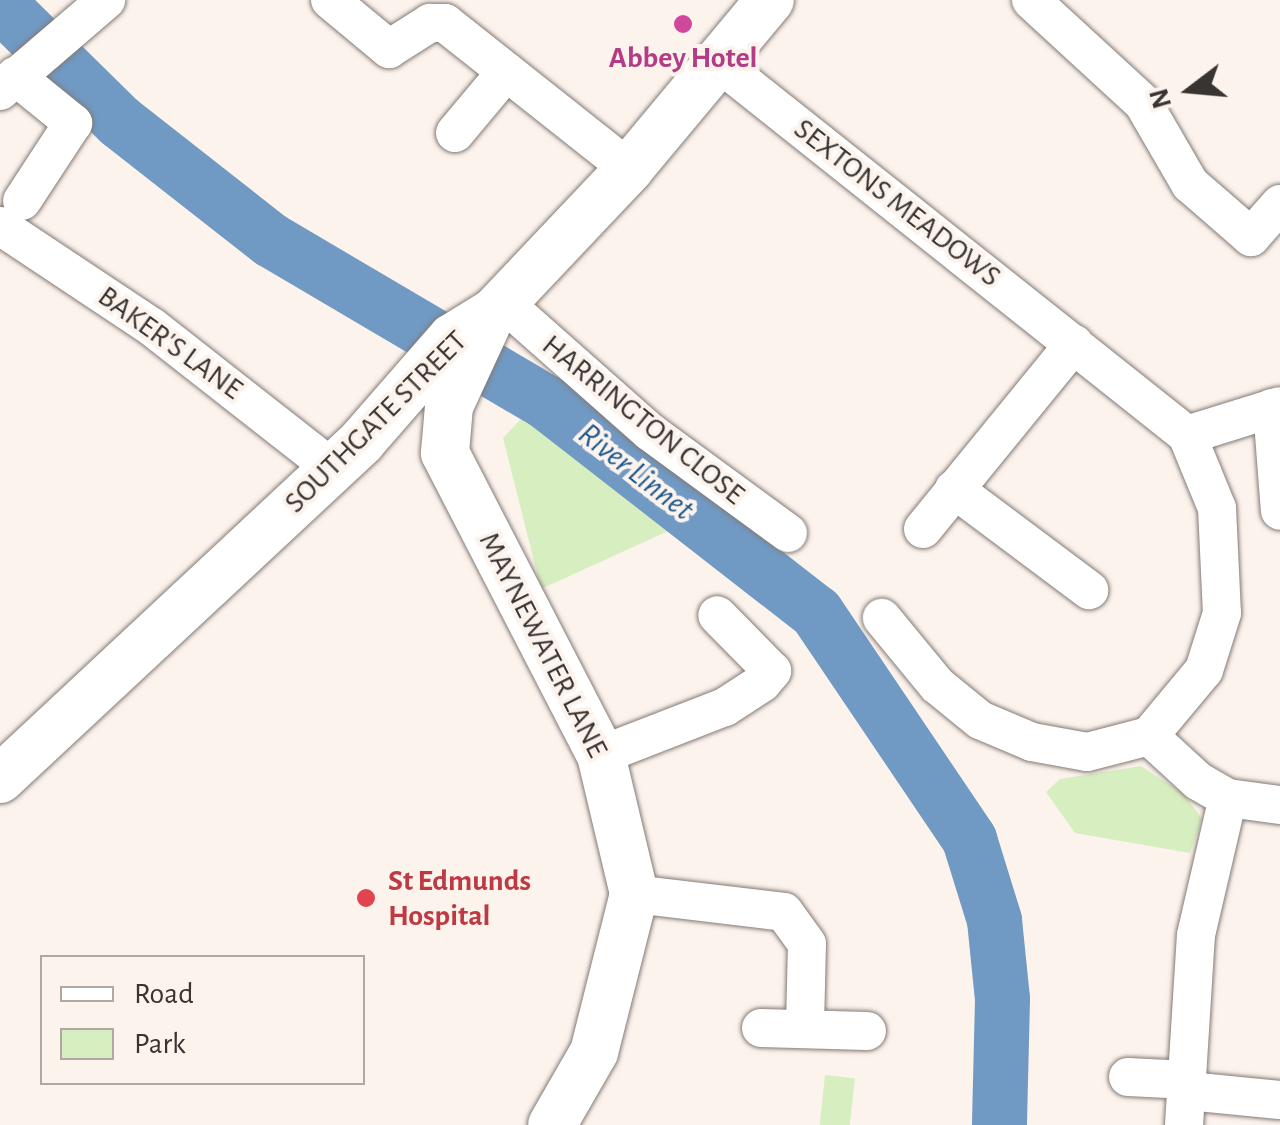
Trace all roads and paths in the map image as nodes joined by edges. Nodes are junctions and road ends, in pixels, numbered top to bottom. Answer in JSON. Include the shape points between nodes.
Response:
{"nodes":[{"id":1,"x":330,"y":0,"type":"edge"},
{"id":2,"x":770,"y":0,"type":"edge"},
{"id":3,"x":1031,"y":0,"type":"edge"},
{"id":4,"x":93,"y":10,"type":"edge"},
{"id":5,"x":719,"y":63,"type":"junction"},
{"id":6,"x":506,"y":72,"type":"junction"},
{"id":7,"x":12,"y":79,"type":"edge"},
{"id":8,"x":454,"y":133,"type":"dead end"},
{"id":9,"x":629,"y":169,"type":"junction"},
{"id":10,"x":1280,"y":204,"type":"edge"},
{"id":11,"x":11,"y":214,"type":"edge"},
{"id":12,"x":470,"y":338,"type":"junction"},
{"id":13,"x":1074,"y":344,"type":"junction"},
{"id":14,"x":1276,"y":407,"type":"edge"},
{"id":15,"x":1186,"y":435,"type":"junction"},
{"id":16,"x":445,"y":453,"type":"junction"},
{"id":17,"x":348,"y":455,"type":"junction"},
{"id":18,"x":954,"y":488,"type":"junction"},
{"id":19,"x":1280,"y":511,"type":"edge"},
{"id":20,"x":923,"y":529,"type":"dead end"},
{"id":21,"x":788,"y":533,"type":"dead end"},
{"id":22,"x":1090,"y":590,"type":"dead end"},
{"id":23,"x":717,"y":615,"type":"dead end"},
{"id":24,"x":882,"y":618,"type":"dead end"},
{"id":25,"x":1148,"y":736,"type":"junction"},
{"id":26,"x":602,"y":755,"type":"junction"},
{"id":27,"x":0,"y":779,"type":"edge"},
{"id":28,"x":1228,"y":798,"type":"junction"},
{"id":29,"x":1280,"y":804,"type":"edge"},
{"id":30,"x":634,"y":894,"type":"junction"},
{"id":31,"x":806,"y":1025,"type":"junction"},
{"id":32,"x":761,"y":1028,"type":"dead end"},
{"id":33,"x":867,"y":1031,"type":"dead end"},
{"id":34,"x":1128,"y":1077,"type":"dead end"},
{"id":35,"x":1187,"y":1099,"type":"edge"},
{"id":36,"x":1280,"y":1100,"type":"edge"},
{"id":37,"x":552,"y":1125,"type":"edge"}],
"edges":[{"from":1,"to":6,"type":"street","via":[[389,49],[430,23],[445,23]]},
{"from":2,"to":5,"type":"street","name":"SOUTHGATE STREET"},
{"from":3,"to":10,"type":"street","via":[[1143,104],[1190,184],[1251,237]]},
{"from":4,"to":7,"type":"street"},
{"from":5,"to":9,"type":"street","name":"SOUTHGATE STREET"},
{"from":5,"to":13,"type":"street","name":"SEXTONS MEADOWS"},
{"from":6,"to":8,"type":"street"},
{"from":6,"to":9,"type":"street"},
{"from":7,"to":11,"type":"street","via":[[73,122]]},
{"from":9,"to":12,"type":"street","name":"SOUTHGATE STREET"},
{"from":11,"to":17,"type":"street","name":"BAKER'S LANE","via":[[152,327]]},
{"from":12,"to":16,"type":"street","via":[[449,406]]},
{"from":12,"to":17,"type":"street","name":"SOUTHGATE STREET"},
{"from":12,"to":21,"type":"street","name":"HARRINGTON CLOSE","via":[[650,432]]},
{"from":13,"to":15,"type":"street","name":"SEXTONS MEADOWS"},
{"from":13,"to":18,"type":"street"},
{"from":14,"to":15,"type":"street"},
{"from":14,"to":19,"type":"street"},
{"from":15,"to":25,"type":"street","name":"SEXTONS MEADOWS","via":[[1217,508],[1226,598],[1204,670]]},
{"from":16,"to":17,"type":"street","via":[[391,440]]},
{"from":16,"to":26,"type":"street","name":"MAYNEWATER LANE"},
{"from":17,"to":27,"type":"street","name":"SOUTHGATE STREET"},
{"from":18,"to":20,"type":"street"},
{"from":18,"to":22,"type":"street"},
{"from":23,"to":26,"type":"street","via":[[772,671],[725,707]]},
{"from":24,"to":25,"type":"street","via":[[937,685],[980,720],[1032,742],[1087,752]]},
{"from":25,"to":28,"type":"street"},
{"from":26,"to":30,"type":"street","name":"MAYNEWATER LANE"},
{"from":28,"to":29,"type":"street"},
{"from":28,"to":35,"type":"street","via":[[1196,934]]},
{"from":30,"to":31,"type":"street","via":[[784,912],[807,944]]},
{"from":30,"to":37,"type":"street","name":"MAYNEWATER LANE","via":[[594,1052]]},
{"from":31,"to":32,"type":"street"},
{"from":31,"to":33,"type":"street"},
{"from":34,"to":35,"type":"street"},
{"from":35,"to":36,"type":"street"}]}
